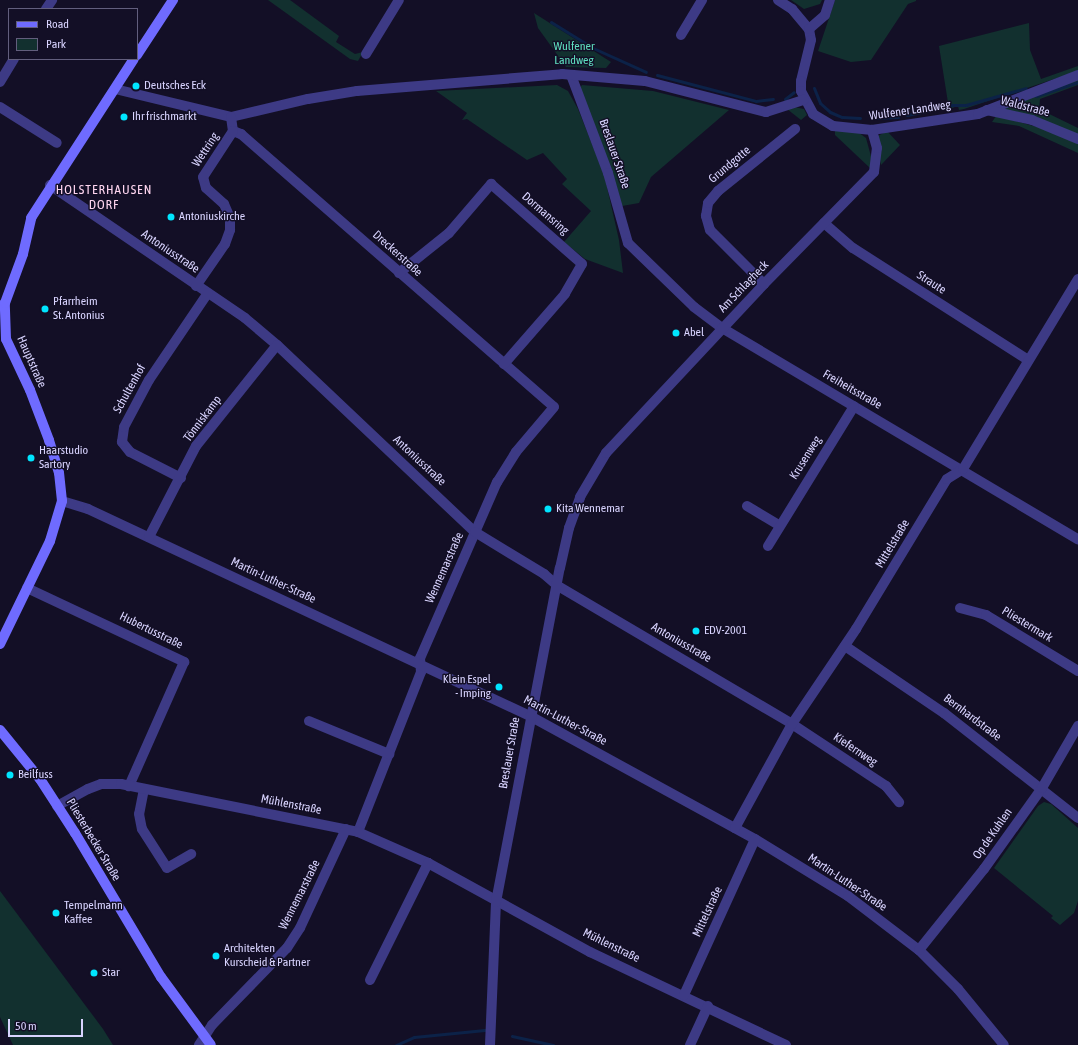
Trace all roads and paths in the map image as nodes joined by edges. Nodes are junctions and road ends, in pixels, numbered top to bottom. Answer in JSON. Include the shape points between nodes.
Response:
{"nodes":[{"id":1,"x":173,"y":0,"type":"edge"},
{"id":2,"x":399,"y":0,"type":"edge"},
{"id":3,"x":702,"y":0,"type":"edge"},
{"id":4,"x":778,"y":0,"type":"edge"},
{"id":5,"x":830,"y":0,"type":"edge"},
{"id":6,"x":809,"y":29,"type":"junction"},
{"id":7,"x":680,"y":35,"type":"dead end"},
{"id":8,"x":138,"y":53,"type":"edge"},
{"id":9,"x":366,"y":54,"type":"dead end"},
{"id":10,"x":13,"y":60,"type":"edge"},
{"id":11,"x":133,"y":60,"type":"edge"},
{"id":12,"x":571,"y":75,"type":"junction"},
{"id":13,"x":1078,"y":75,"type":"edge"},
{"id":14,"x":0,"y":82,"type":"edge"},
{"id":15,"x":115,"y":89,"type":"junction"},
{"id":16,"x":804,"y":100,"type":"junction"},
{"id":17,"x":0,"y":107,"type":"edge"},
{"id":18,"x":987,"y":110,"type":"junction"},
{"id":19,"x":231,"y":117,"type":"junction"},
{"id":20,"x":795,"y":129,"type":"dead end"},
{"id":21,"x":872,"y":130,"type":"junction"},
{"id":22,"x":234,"y":131,"type":"junction"},
{"id":23,"x":1078,"y":139,"type":"edge"},
{"id":24,"x":57,"y":143,"type":"dead end"},
{"id":25,"x":50,"y":185,"type":"junction"},
{"id":26,"x":824,"y":223,"type":"junction"},
{"id":27,"x":628,"y":243,"type":"joint"},
{"id":28,"x":399,"y":274,"type":"junction"},
{"id":29,"x":1078,"y":279,"type":"edge"},
{"id":30,"x":764,"y":284,"type":"junction"},
{"id":31,"x":196,"y":286,"type":"junction"},
{"id":32,"x":208,"y":293,"type":"junction"},
{"id":33,"x":2,"y":303,"type":"edge"},
{"id":34,"x":722,"y":328,"type":"junction"},
{"id":35,"x":277,"y":345,"type":"junction"},
{"id":36,"x":1028,"y":360,"type":"junction"},
{"id":37,"x":504,"y":364,"type":"junction"},
{"id":38,"x":854,"y":406,"type":"junction"},
{"id":39,"x":554,"y":407,"type":"joint"},
{"id":40,"x":606,"y":453,"type":"joint"},
{"id":41,"x":963,"y":469,"type":"junction"},
{"id":42,"x":181,"y":478,"type":"junction"},
{"id":43,"x":62,"y":501,"type":"junction"},
{"id":44,"x":747,"y":506,"type":"dead end"},
{"id":45,"x":779,"y":525,"type":"junction"},
{"id":46,"x":475,"y":532,"type":"junction"},
{"id":47,"x":148,"y":537,"type":"junction"},
{"id":48,"x":1078,"y":539,"type":"edge"},
{"id":49,"x":768,"y":546,"type":"dead end"},
{"id":50,"x":558,"y":586,"type":"junction"},
{"id":51,"x":27,"y":588,"type":"junction"},
{"id":52,"x":960,"y":608,"type":"dead end"},
{"id":53,"x":0,"y":644,"type":"edge"},
{"id":54,"x":845,"y":646,"type":"junction"},
{"id":55,"x":420,"y":664,"type":"junction"},
{"id":56,"x":1078,"y":670,"type":"edge"},
{"id":57,"x":530,"y":716,"type":"junction"},
{"id":58,"x":309,"y":721,"type":"dead end"},
{"id":59,"x":792,"y":724,"type":"junction"},
{"id":60,"x":1078,"y":726,"type":"edge"},
{"id":61,"x":0,"y":730,"type":"edge"},
{"id":62,"x":389,"y":754,"type":"junction"},
{"id":63,"x":130,"y":786,"type":"junction"},
{"id":64,"x":1042,"y":788,"type":"junction"},
{"id":65,"x":144,"y":789,"type":"junction"},
{"id":66,"x":899,"y":802,"type":"dead end"},
{"id":67,"x":57,"y":806,"type":"junction"},
{"id":68,"x":1078,"y":818,"type":"edge"},
{"id":69,"x":734,"y":828,"type":"junction"},
{"id":70,"x":346,"y":830,"type":"junction"},
{"id":71,"x":358,"y":832,"type":"junction"},
{"id":72,"x":755,"y":839,"type":"junction"},
{"id":73,"x":191,"y":854,"type":"dead end"},
{"id":74,"x":428,"y":863,"type":"junction"},
{"id":75,"x":496,"y":902,"type":"junction"},
{"id":76,"x":919,"y":950,"type":"junction"},
{"id":77,"x":370,"y":980,"type":"dead end"},
{"id":78,"x":684,"y":995,"type":"junction"},
{"id":79,"x":708,"y":1006,"type":"junction"},
{"id":80,"x":202,"y":1041,"type":"edge"},
{"id":81,"x":211,"y":1045,"type":"edge"},
{"id":82,"x":490,"y":1045,"type":"edge"},
{"id":83,"x":690,"y":1045,"type":"edge"},
{"id":84,"x":786,"y":1045,"type":"edge"},
{"id":85,"x":1004,"y":1045,"type":"edge"}],
"edges":[{"from":1,"to":8,"type":"main road"},
{"from":2,"to":9,"type":"street"},
{"from":3,"to":7,"type":"street"},
{"from":4,"to":6,"type":"street","via":[[792,9]]},
{"from":5,"to":6,"type":"street","via":[[825,15]]},
{"from":6,"to":16,"type":"street","via":[[811,40],[800,81]]},
{"from":10,"to":14,"type":"street"},
{"from":11,"to":15,"type":"main road","name":"Hauptstraße"},
{"from":12,"to":16,"type":"street","via":[[645,81],[766,112]]},
{"from":12,"to":19,"type":"street","via":[[357,91],[308,99]]},
{"from":12,"to":27,"type":"street","name":"Breslauer Straße","via":[[608,173]]},
{"from":13,"to":18,"type":"street","name":"Wulfener Landweg"},
{"from":15,"to":19,"type":"street"},
{"from":15,"to":25,"type":"main road","name":"Hauptstraße"},
{"from":16,"to":21,"type":"street","name":"Wulfener Landweg","via":[[813,114],[833,126]]},
{"from":17,"to":24,"type":"street"},
{"from":18,"to":21,"type":"street","name":"Wulfener Landweg","via":[[918,125]]},
{"from":18,"to":23,"type":"street","name":"Waldstraße","via":[[1032,120]]},
{"from":19,"to":22,"type":"street"},
{"from":20,"to":30,"type":"street","name":"Grundgotte","via":[[718,191],[708,203],[706,216],[710,230]]},
{"from":21,"to":26,"type":"street","name":"Am Schlagheck","via":[[877,148],[874,172]]},
{"from":22,"to":28,"type":"street","name":"Dreckerstraße","via":[[241,134]]},
{"from":22,"to":31,"type":"street","name":"Wettring","via":[[203,177],[206,188],[224,204],[230,218],[230,230],[225,244]]},
{"from":25,"to":31,"type":"street","name":"Antoniusstraße"},
{"from":25,"to":33,"type":"main road","name":"Hauptstraße","via":[[30,218],[23,254]]},
{"from":26,"to":30,"type":"street","name":"Am Schlagheck"},
{"from":26,"to":36,"type":"street","name":"Straute","via":[[853,248]]},
{"from":27,"to":34,"type":"street","name":"Freiheitsstraße","via":[[694,307]]},
{"from":28,"to":37,"type":"street","name":"Dreckerstraße"},
{"from":28,"to":37,"type":"street","name":"Dormansring","via":[[449,233],[491,184],[582,264],[566,294]]},
{"from":29,"to":36,"type":"street","name":"Mittelstraße"},
{"from":30,"to":34,"type":"street","name":"Am Schlagheck"},
{"from":31,"to":32,"type":"street","name":"Antoniusstraße"},
{"from":32,"to":35,"type":"street","name":"Antoniusstraße","via":[[245,318]]},
{"from":32,"to":42,"type":"street","name":"Schultenhof","via":[[149,380],[124,427],[122,442],[130,452]]},
{"from":33,"to":43,"type":"main road","name":"Hauptstraße","via":[[6,339],[30,390],[49,440],[59,473]]},
{"from":34,"to":38,"type":"street","name":"Freiheitsstraße"},
{"from":34,"to":40,"type":"street","name":"Am Schlagheck"},
{"from":35,"to":42,"type":"street","name":"Tönniskamp","via":[[196,446]]},
{"from":35,"to":46,"type":"street","name":"Antoniusstraße"},
{"from":36,"to":41,"type":"street","name":"Mittelstraße"},
{"from":37,"to":39,"type":"street","name":"Dreckerstraße"},
{"from":38,"to":41,"type":"street","name":"Freiheitsstraße"},
{"from":38,"to":45,"type":"street","name":"Krusenweg"},
{"from":39,"to":46,"type":"street","name":"Wennemarstraße","via":[[516,452],[497,482]]},
{"from":40,"to":50,"type":"street","name":"Breslauer Straße","via":[[588,480],[578,504],[564,547]]},
{"from":41,"to":48,"type":"street","name":"Freiheitsstraße"},
{"from":41,"to":54,"type":"street","name":"Mittelstraße","via":[[947,479]]},
{"from":42,"to":47,"type":"street","name":"Tönniskamp"},
{"from":43,"to":47,"type":"street","name":"Martin-Luther-Straße","via":[[88,509]]},
{"from":43,"to":51,"type":"main road","name":"Hauptstraße","via":[[53,535]]},
{"from":44,"to":45,"type":"street"},
{"from":45,"to":49,"type":"street","name":"Krusenweg"},
{"from":46,"to":50,"type":"street","name":"Antoniusstraße","via":[[544,574]]},
{"from":46,"to":55,"type":"street","name":"Wennemarstraße","via":[[420,658]]},
{"from":47,"to":55,"type":"street","name":"Martin-Luther-Straße"},
{"from":50,"to":57,"type":"street","name":"Breslauer Straße"},
{"from":50,"to":59,"type":"street","name":"Antoniusstraße"},
{"from":51,"to":53,"type":"main road","name":"Hauptstraße"},
{"from":51,"to":63,"type":"street","name":"Hubertusstraße","via":[[184,662]]},
{"from":52,"to":56,"type":"street","name":"Pliestermark","via":[[986,615]]},
{"from":54,"to":59,"type":"street","name":"Mittelstraße"},
{"from":54,"to":64,"type":"street","name":"Bernhardstraße","via":[[944,713]]},
{"from":55,"to":57,"type":"street","name":"Martin-Luther-Straße"},
{"from":55,"to":62,"type":"street","name":"Wennemarstraße","via":[[421,672]]},
{"from":57,"to":69,"type":"street","name":"Martin-Luther-Straße"},
{"from":57,"to":75,"type":"street","name":"Breslauer Straße"},
{"from":58,"to":62,"type":"street"},
{"from":59,"to":66,"type":"street","name":"Kiefernweg","via":[[886,786]]},
{"from":59,"to":69,"type":"street","name":"Mittelstraße"},
{"from":60,"to":64,"type":"street","name":"Op de Kuhlen"},
{"from":61,"to":67,"type":"main road","name":"Pliesterbecker Straße","via":[[40,779]]},
{"from":62,"to":71,"type":"street","name":"Wennemarstraße"},
{"from":63,"to":65,"type":"street","name":"Mühlenstraße"},
{"from":63,"to":67,"type":"street","name":"Mühlenstraße","via":[[101,784]]},
{"from":64,"to":68,"type":"street","name":"Bernhardstraße"},
{"from":64,"to":76,"type":"street","name":"Op de Kuhlen","via":[[984,869]]},
{"from":65,"to":70,"type":"street","name":"Mühlenstraße"},
{"from":65,"to":73,"type":"street","via":[[139,814],[142,829],[167,868]]},
{"from":67,"to":80,"type":"main road","name":"Pliesterbecker Straße"},
{"from":69,"to":72,"type":"street","name":"Martin-Luther-Straße"},
{"from":70,"to":71,"type":"street","name":"Mühlenstraße"},
{"from":70,"to":80,"type":"street","name":"Wennemarstraße","via":[[300,928],[287,948],[212,1025]]},
{"from":71,"to":74,"type":"street","name":"Mühlenstraße"},
{"from":72,"to":76,"type":"street","name":"Martin-Luther-Straße","via":[[848,896]]},
{"from":72,"to":78,"type":"street","name":"Mittelstraße"},
{"from":74,"to":75,"type":"street","name":"Mühlenstraße"},
{"from":74,"to":77,"type":"street"},
{"from":75,"to":78,"type":"street","name":"Mühlenstraße","via":[[590,952]]},
{"from":75,"to":82,"type":"street","name":"Breslauer Straße"},
{"from":76,"to":85,"type":"street","name":"Martin-Luther-Straße","via":[[958,989]]},
{"from":78,"to":79,"type":"street","name":"Mühlenstraße"},
{"from":79,"to":83,"type":"street"},
{"from":79,"to":84,"type":"street","name":"Mühlenstraße"},
{"from":80,"to":81,"type":"main road","name":"Pliesterbecker Straße"}]}
